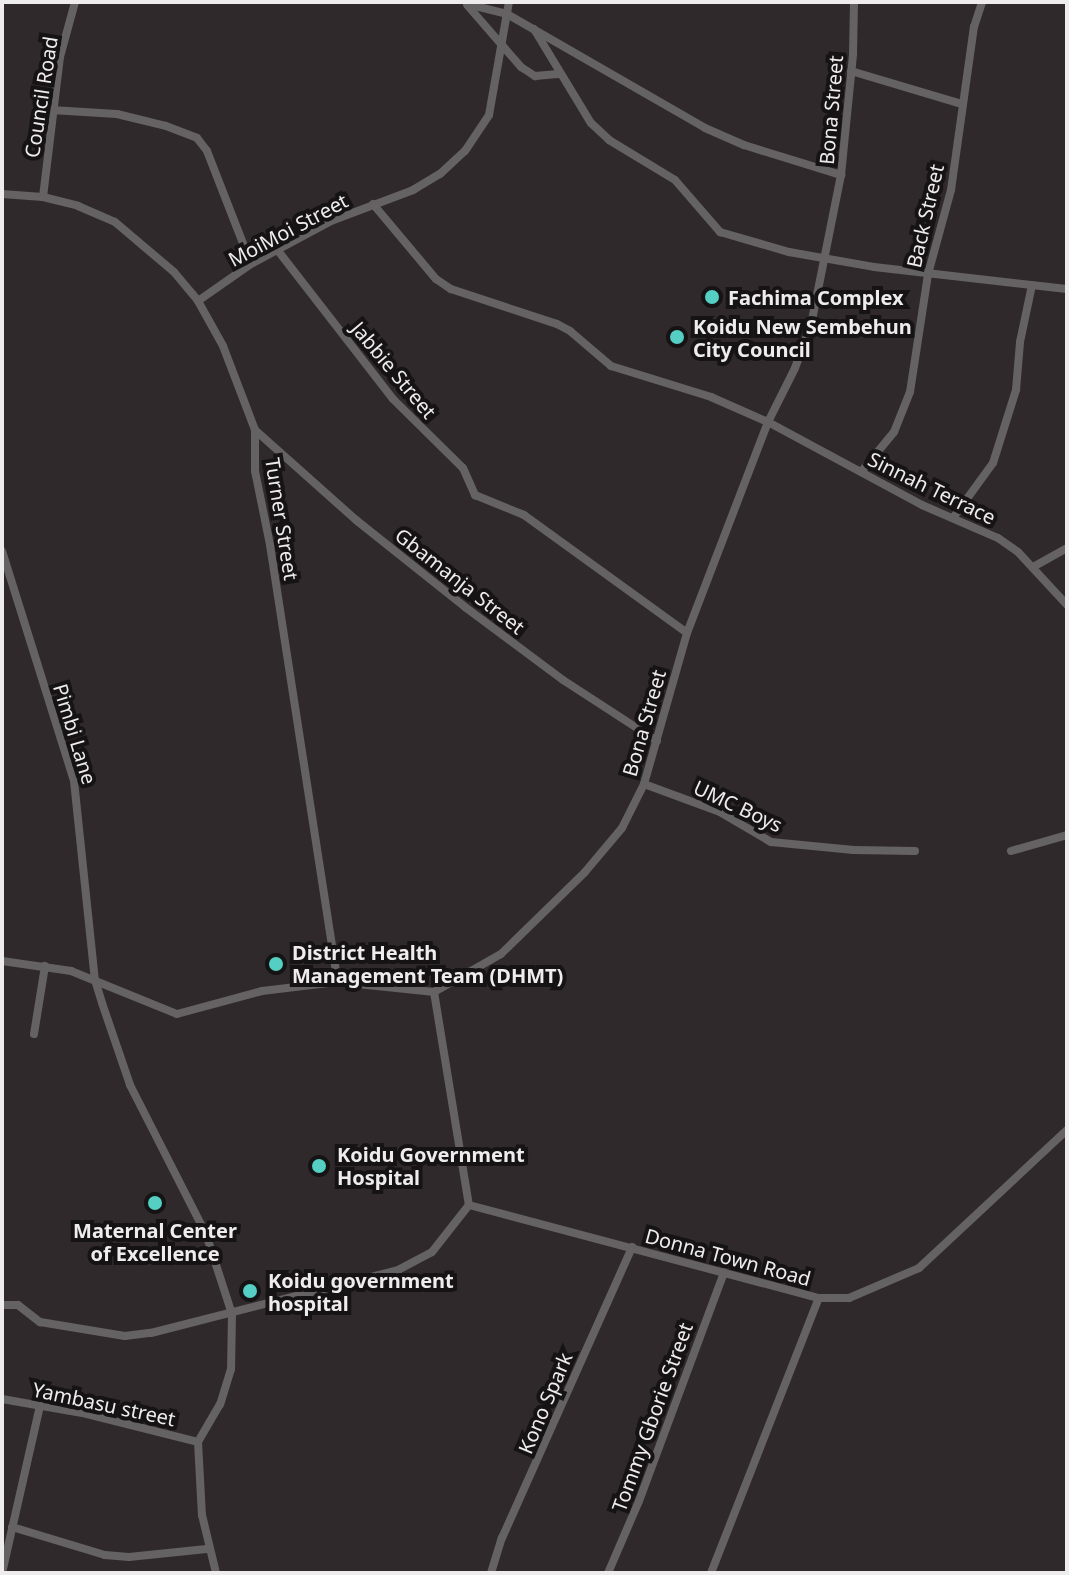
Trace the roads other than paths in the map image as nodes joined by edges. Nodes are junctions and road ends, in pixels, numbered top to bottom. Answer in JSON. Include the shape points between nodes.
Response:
{"nodes":[{"id":1,"x":75,"y":2,"type":"edge"},
{"id":2,"x":509,"y":2,"type":"edge"},
{"id":3,"x":854,"y":2,"type":"edge"},
{"id":4,"x":982,"y":2,"type":"edge"},
{"id":5,"x":466,"y":3,"type":"edge"},
{"id":6,"x":507,"y":14,"type":"junction"},
{"id":7,"x":534,"y":29,"type":"junction"},
{"id":8,"x":503,"y":46,"type":"junction"},
{"id":9,"x":851,"y":71,"type":"junction"},
{"id":10,"x":558,"y":74,"type":"junction"},
{"id":11,"x":962,"y":104,"type":"junction"},
{"id":12,"x":51,"y":110,"type":"junction"},
{"id":13,"x":841,"y":175,"type":"junction"},
{"id":14,"x":2,"y":194,"type":"edge"},
{"id":15,"x":43,"y":197,"type":"junction"},
{"id":16,"x":373,"y":204,"type":"junction"},
{"id":17,"x":279,"y":252,"type":"junction"},
{"id":18,"x":826,"y":258,"type":"junction"},
{"id":19,"x":251,"y":264,"type":"junction"},
{"id":20,"x":928,"y":274,"type":"junction"},
{"id":21,"x":1032,"y":285,"type":"junction"},
{"id":22,"x":1067,"y":289,"type":"edge"},
{"id":23,"x":198,"y":301,"type":"junction"},
{"id":24,"x":768,"y":422,"type":"junction"},
{"id":25,"x":255,"y":430,"type":"junction"},
{"id":26,"x":861,"y":472,"type":"junction"},
{"id":27,"x":953,"y":518,"type":"junction"},
{"id":28,"x":1067,"y":548,"type":"edge"},
{"id":29,"x":2,"y":551,"type":"edge"},
{"id":30,"x":1033,"y":567,"type":"junction"},
{"id":31,"x":1067,"y":605,"type":"edge"},
{"id":32,"x":687,"y":633,"type":"junction"},
{"id":33,"x":657,"y":741,"type":"junction"},
{"id":34,"x":644,"y":784,"type":"junction"},
{"id":35,"x":1067,"y":835,"type":"edge"},
{"id":36,"x":915,"y":851,"type":"dead end"},
{"id":37,"x":1011,"y":851,"type":"dead end"},
{"id":38,"x":2,"y":961,"type":"edge"},
{"id":39,"x":45,"y":966,"type":"junction"},
{"id":40,"x":95,"y":980,"type":"junction"},
{"id":41,"x":338,"y":982,"type":"junction"},
{"id":42,"x":434,"y":992,"type":"junction"},
{"id":43,"x":34,"y":1034,"type":"dead end"},
{"id":44,"x":1067,"y":1130,"type":"edge"},
{"id":45,"x":469,"y":1205,"type":"junction"},
{"id":46,"x":632,"y":1247,"type":"junction"},
{"id":47,"x":724,"y":1272,"type":"junction"},
{"id":48,"x":819,"y":1298,"type":"junction"},
{"id":49,"x":2,"y":1305,"type":"edge"},
{"id":50,"x":232,"y":1314,"type":"junction"},
{"id":51,"x":2,"y":1399,"type":"edge"},
{"id":52,"x":40,"y":1406,"type":"junction"},
{"id":53,"x":198,"y":1442,"type":"junction"},
{"id":54,"x":12,"y":1527,"type":"junction"},
{"id":55,"x":207,"y":1549,"type":"junction"},
{"id":56,"x":2,"y":1573,"type":"edge"},
{"id":57,"x":216,"y":1573,"type":"edge"},
{"id":58,"x":491,"y":1573,"type":"edge"},
{"id":59,"x":608,"y":1573,"type":"edge"},
{"id":60,"x":711,"y":1573,"type":"edge"}],
"edges":[{"from":1,"to":12,"type":"street","name":"Council Road"},
{"from":2,"to":6,"type":"street","name":"MoiMoi Street"},
{"from":3,"to":9,"type":"street","name":"Bona Street"},
{"from":4,"to":11,"type":"street","name":"Back Street"},
{"from":5,"to":6,"type":"street"},
{"from":5,"to":8,"type":"street"},
{"from":6,"to":7,"type":"street"},
{"from":6,"to":8,"type":"street","name":"MoiMoi Street"},
{"from":7,"to":10,"type":"street"},
{"from":7,"to":13,"type":"street","via":[[705,128]]},
{"from":8,"to":10,"type":"street","via":[[535,76]]},
{"from":8,"to":16,"type":"street","name":"MoiMoi Street","via":[[489,115],[465,151],[413,190]]},
{"from":9,"to":11,"type":"street"},
{"from":9,"to":13,"type":"street","name":"Bona Street"},
{"from":10,"to":18,"type":"street","via":[[591,123],[675,180],[720,232]]},
{"from":11,"to":20,"type":"street","name":"Back Street","via":[[951,190]]},
{"from":12,"to":15,"type":"street","name":"Council Road"},
{"from":12,"to":19,"type":"street","via":[[117,114],[197,138],[207,151]]},
{"from":13,"to":18,"type":"street","name":"Bona Street"},
{"from":14,"to":15,"type":"street","name":"Turner Street"},
{"from":15,"to":23,"type":"street","name":"Turner Street","via":[[115,222],[174,272]]},
{"from":16,"to":17,"type":"street","name":"MoiMoi Street"},
{"from":16,"to":24,"type":"street","name":"Sinnah Terrace","via":[[436,279],[451,289],[557,324],[611,366],[711,397]]},
{"from":17,"to":19,"type":"street","name":"MoiMoi Street"},
{"from":17,"to":32,"type":"street","name":"Jabbie Street","via":[[393,399],[463,468],[475,495],[524,515]]},
{"from":18,"to":20,"type":"street"},
{"from":18,"to":24,"type":"street","name":"Bona Street","via":[[811,325]]},
{"from":19,"to":23,"type":"street","name":"MoiMoi Street"},
{"from":20,"to":21,"type":"street"},
{"from":20,"to":26,"type":"street","name":"Back Street","via":[[904,413],[885,447]]},
{"from":21,"to":22,"type":"street"},
{"from":21,"to":27,"type":"street","via":[[1016,390],[993,463]]},
{"from":23,"to":25,"type":"street","name":"Turner Street","via":[[223,346]]},
{"from":24,"to":26,"type":"street","name":"Sinnah Terrace"},
{"from":24,"to":32,"type":"street","name":"Bona Street"},
{"from":25,"to":33,"type":"street","name":"Gbamanja Street","via":[[465,607]]},
{"from":25,"to":41,"type":"street","name":"Turner Street","via":[[255,471]]},
{"from":26,"to":27,"type":"street","name":"Sinnah Terrace"},
{"from":27,"to":30,"type":"street","name":"Sinnah Terrace","via":[[998,538]]},
{"from":28,"to":30,"type":"street"},
{"from":29,"to":40,"type":"street","name":"Pimbi Lane","via":[[74,781]]},
{"from":30,"to":31,"type":"street","name":"Sinnah Terrace"},
{"from":32,"to":33,"type":"street","name":"Bona Street"},
{"from":33,"to":34,"type":"street","name":"Bona Street"},
{"from":34,"to":36,"type":"street","name":"UMC Boys","via":[[720,812],[771,842]]},
{"from":34,"to":42,"type":"street","name":"Bona Street","via":[[622,828],[532,927],[501,954]]},
{"from":35,"to":37,"type":"street"},
{"from":38,"to":39,"type":"street"},
{"from":39,"to":40,"type":"street"},
{"from":39,"to":43,"type":"street"},
{"from":40,"to":41,"type":"street","via":[[177,1014],[262,991]]},
{"from":40,"to":50,"type":"street","name":"Pimbi Lane","via":[[130,1085],[206,1234]]},
{"from":41,"to":42,"type":"street"},
{"from":42,"to":45,"type":"street"},
{"from":44,"to":48,"type":"street","name":"Donna Town Road","via":[[919,1268],[849,1298]]},
{"from":45,"to":46,"type":"street","name":"Donna Town Road"},
{"from":45,"to":50,"type":"street","via":[[420,1261]]},
{"from":46,"to":47,"type":"street","name":"Donna Town Road"},
{"from":46,"to":58,"type":"street","name":"Kono Spark"},
{"from":47,"to":48,"type":"street","name":"Donna Town Road"},
{"from":47,"to":59,"type":"street","name":"Tommy Gborie Street"},
{"from":48,"to":60,"type":"street"},
{"from":49,"to":50,"type":"street","via":[[18,1305],[40,1322],[125,1336]]},
{"from":50,"to":53,"type":"street","name":"Pimbi Lane","via":[[231,1369],[220,1404]]},
{"from":51,"to":52,"type":"street","name":"Yambasu street"},
{"from":52,"to":53,"type":"street","name":"Yambasu street"},
{"from":52,"to":54,"type":"street"},
{"from":53,"to":55,"type":"street"},
{"from":54,"to":55,"type":"street","via":[[105,1555]]},
{"from":54,"to":56,"type":"street"},
{"from":55,"to":57,"type":"street"}]}
